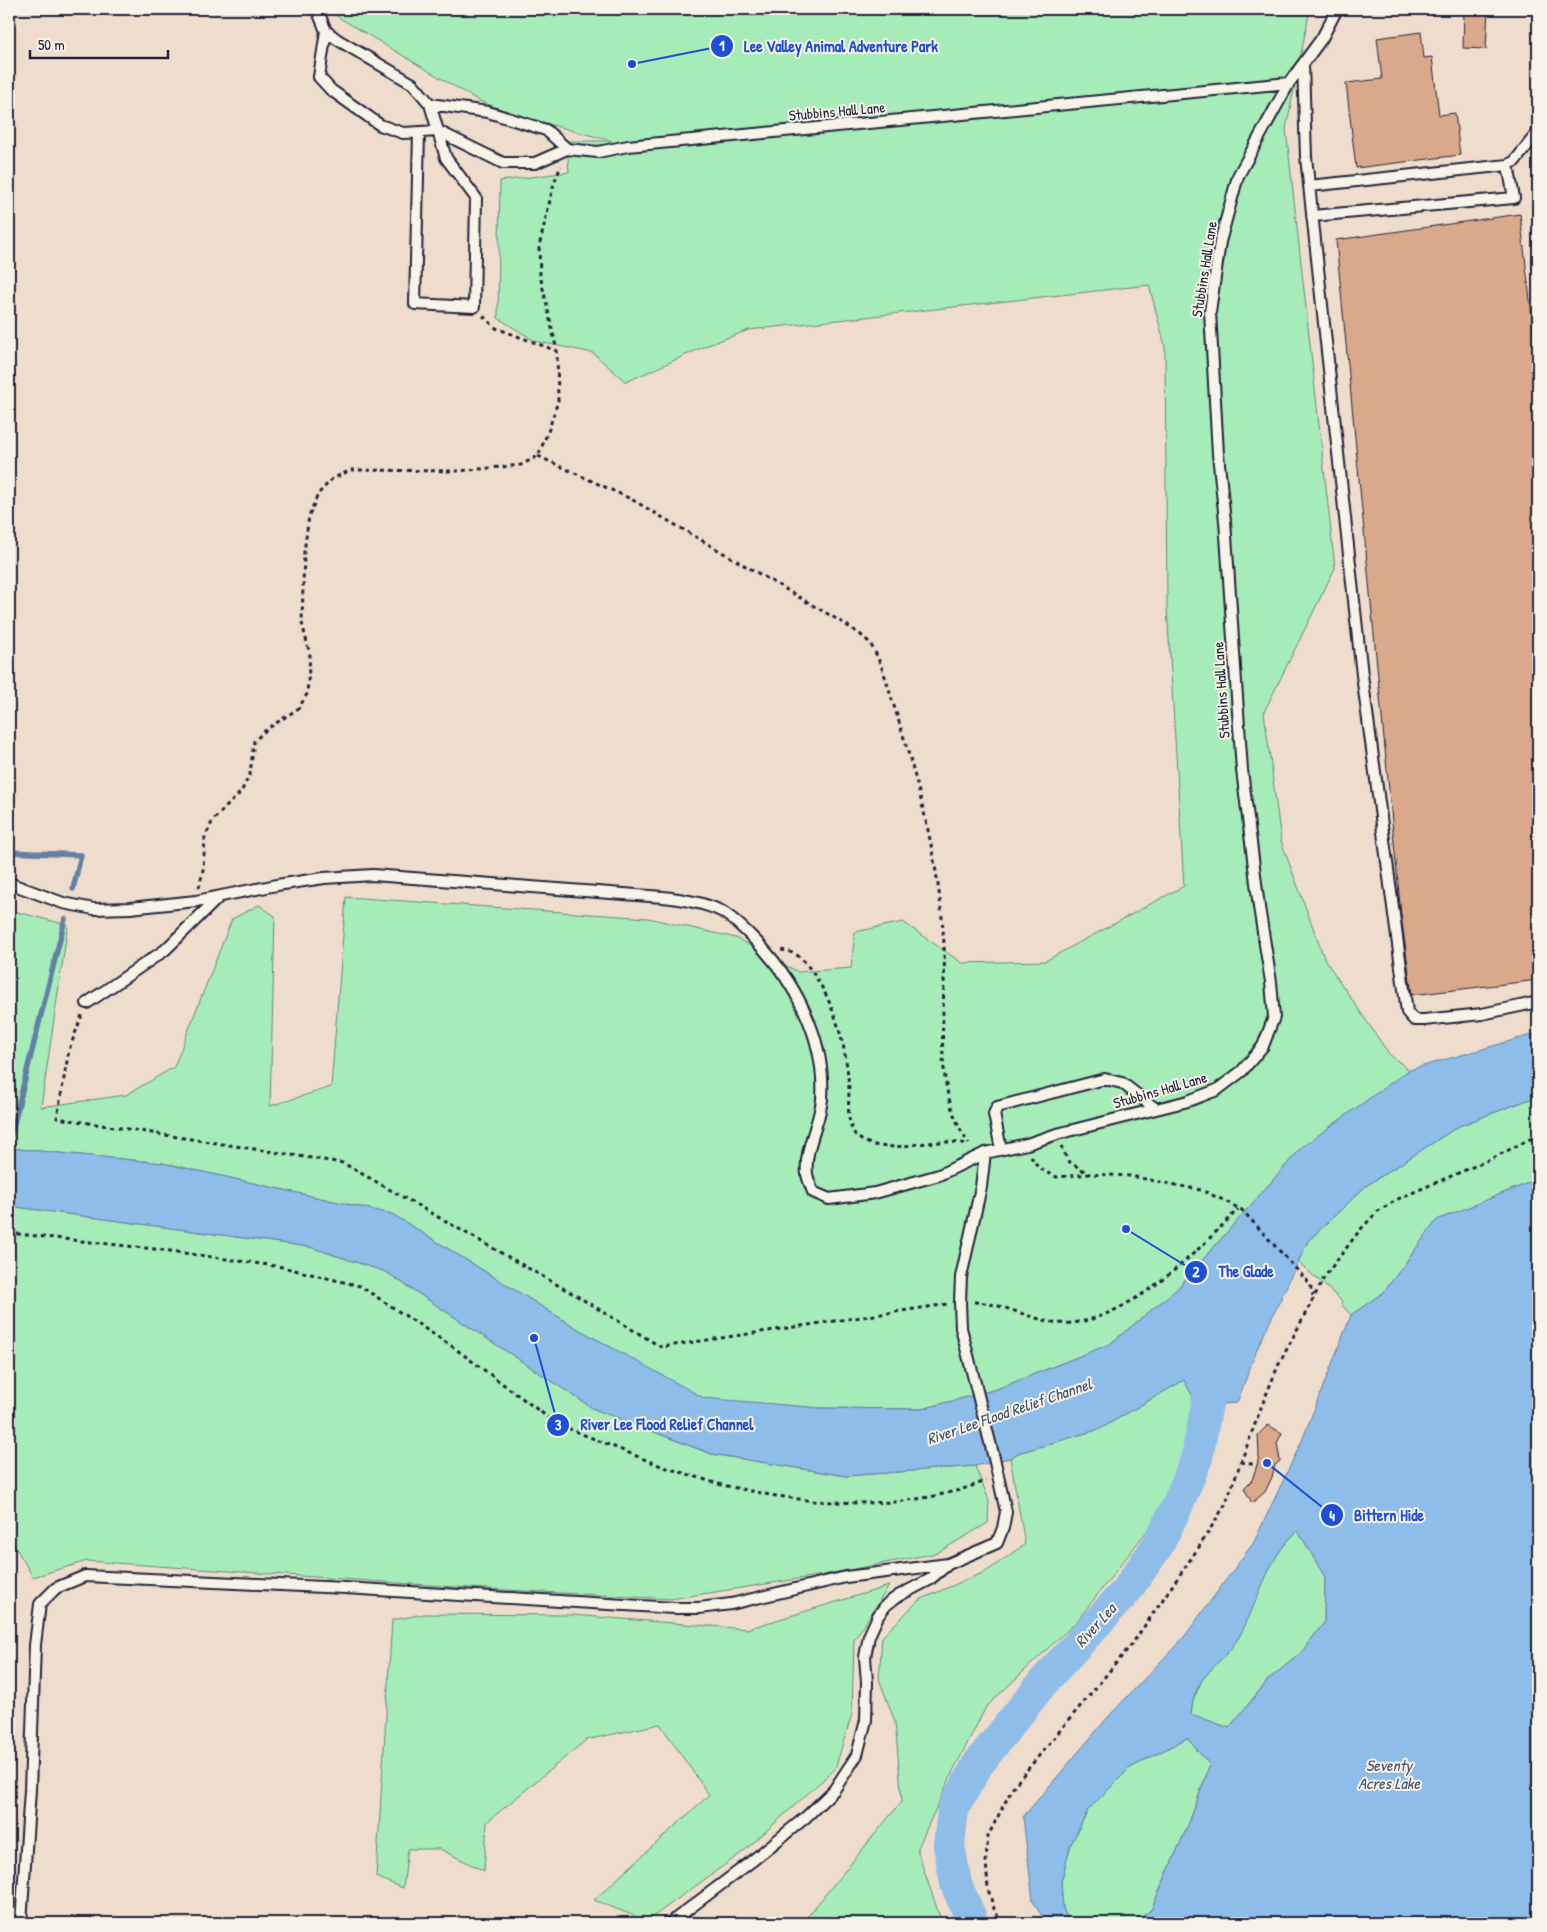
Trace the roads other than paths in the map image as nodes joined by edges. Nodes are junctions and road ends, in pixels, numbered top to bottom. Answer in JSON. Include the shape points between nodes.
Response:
{"nodes":[{"id":1,"x":317,"y":9,"type":"edge"},
{"id":2,"x":1337,"y":9,"type":"edge"},
{"id":3,"x":326,"y":31,"type":"junction"},
{"id":4,"x":1303,"y":64,"type":"junction"},
{"id":5,"x":1289,"y":83,"type":"junction"},
{"id":6,"x":430,"y":104,"type":"junction"},
{"id":7,"x":438,"y":131,"type":"junction"},
{"id":8,"x":1538,"y":132,"type":"edge"},
{"id":9,"x":419,"y":133,"type":"junction"},
{"id":10,"x":568,"y":149,"type":"junction"},
{"id":11,"x":1508,"y":166,"type":"junction"},
{"id":12,"x":1309,"y":186,"type":"junction"},
{"id":13,"x":1312,"y":216,"type":"junction"},
{"id":14,"x":9,"y":883,"type":"edge"},
{"id":15,"x":219,"y":897,"type":"junction"},
{"id":16,"x":1538,"y":1002,"type":"edge"},
{"id":17,"x":87,"y":1003,"type":"road end"},
{"id":18,"x":1156,"y":1109,"type":"junction"},
{"id":19,"x":1002,"y":1150,"type":"junction"},
{"id":20,"x":985,"y":1153,"type":"junction"},
{"id":21,"x":948,"y":1564,"type":"junction"},
{"id":22,"x":21,"y":1923,"type":"edge"},
{"id":23,"x":670,"y":1923,"type":"edge"}],
"edges":[{"from":1,"to":3,"type":"lane"},
{"from":2,"to":4,"type":"lane","name":"Stubbins Hall Lane"},
{"from":3,"to":6,"type":"lane","via":[[414,84]]},
{"from":3,"to":9,"type":"lane","via":[[319,77],[330,90],[380,125],[403,133]]},
{"from":4,"to":5,"type":"lane","name":"Stubbins Hall Lane"},
{"from":4,"to":12,"type":"lane"},
{"from":5,"to":10,"type":"lane","name":"Stubbins Hall Lane","via":[[638,145],[598,152]]},
{"from":5,"to":18,"type":"lane","name":"Stubbins Hall Lane","via":[[1238,176],[1220,242],[1210,312],[1242,770],[1272,982],[1274,1017],[1263,1046],[1242,1071],[1217,1090]]},
{"from":6,"to":7,"type":"lane"},
{"from":6,"to":10,"type":"lane","via":[[488,112],[546,130]]},
{"from":7,"to":9,"type":"lane"},
{"from":7,"to":9,"type":"lane","via":[[446,158],[476,198],[474,307],[415,304]]},
{"from":7,"to":10,"type":"lane","via":[[503,162],[535,163]]},
{"from":8,"to":11,"type":"lane"},
{"from":11,"to":12,"type":"lane"},
{"from":11,"to":13,"type":"lane","via":[[1514,198]]},
{"from":12,"to":13,"type":"lane"},
{"from":13,"to":16,"type":"lane","via":[[1362,675],[1407,1012],[1414,1020],[1424,1020],[1482,1014]]},
{"from":14,"to":15,"type":"lane","name":"Stubbins Hall Lane","via":[[63,903],[94,909]]},
{"from":15,"to":17,"type":"lane","via":[[165,950]]},
{"from":15,"to":20,"type":"lane","name":"Stubbins Hall Lane","via":[[324,878],[373,875],[663,897],[692,901],[719,910],[742,928],[781,969],[807,1017],[822,1075],[822,1101],[809,1147],[807,1173],[813,1192],[829,1199],[875,1193],[939,1175]]},
{"from":18,"to":19,"type":"lane","name":"Stubbins Hall Lane"},
{"from":18,"to":19,"type":"lane","via":[[1122,1083],[1105,1079],[997,1107],[994,1114]]},
{"from":19,"to":20,"type":"lane","name":"Stubbins Hall Lane"},
{"from":20,"to":21,"type":"lane","via":[[981,1188],[961,1277],[961,1328],[1006,1512],[997,1543]]},
{"from":21,"to":22,"type":"lane","via":[[846,1578],[730,1604],[691,1608],[85,1576],[56,1588],[40,1604],[35,1645]]},
{"from":21,"to":23,"type":"lane","via":[[929,1580],[898,1596],[878,1616],[869,1636],[865,1657],[866,1720],[858,1755],[834,1790],[752,1861]]}]}
